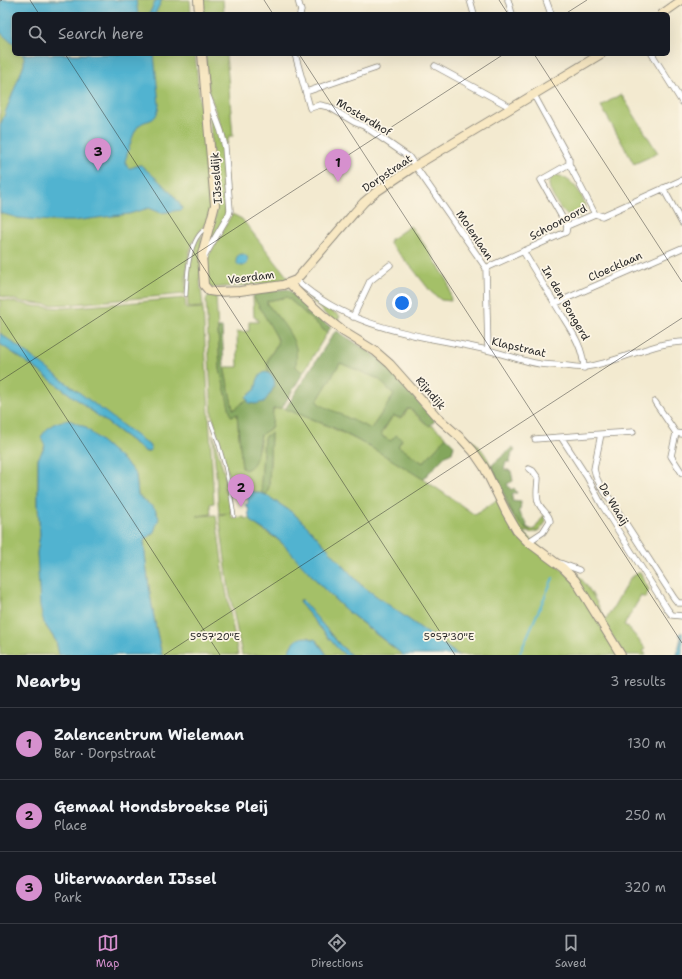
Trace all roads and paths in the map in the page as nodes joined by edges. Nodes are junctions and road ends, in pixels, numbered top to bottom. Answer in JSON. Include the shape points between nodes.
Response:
{"nodes":[{"id":1,"x":198,"y":0,"type":"edge"},
{"id":2,"x":298,"y":0,"type":"edge"},
{"id":3,"x":470,"y":0,"type":"edge"},
{"id":4,"x":508,"y":0,"type":"edge"},
{"id":5,"x":546,"y":0,"type":"edge"},
{"id":6,"x":682,"y":0,"type":"edge"},
{"id":7,"x":199,"y":12,"type":"edge"},
{"id":8,"x":301,"y":12,"type":"edge"},
{"id":9,"x":473,"y":12,"type":"edge"},
{"id":10,"x":511,"y":12,"type":"edge"},
{"id":11,"x":549,"y":12,"type":"edge"},
{"id":12,"x":665,"y":12,"type":"edge"},
{"id":13,"x":202,"y":56,"type":"edge"},
{"id":14,"x":296,"y":56,"type":"edge"},
{"id":15,"x":597,"y":56,"type":"edge"},
{"id":16,"x":653,"y":56,"type":"edge"},
{"id":17,"x":435,"y":66,"type":"dead end"},
{"id":18,"x":376,"y":68,"type":"dead end"},
{"id":19,"x":205,"y":89,"type":"junction"},
{"id":20,"x":306,"y":92,"type":"junction"},
{"id":21,"x":534,"y":95,"type":"junction"},
{"id":22,"x":682,"y":102,"type":"edge"},
{"id":23,"x":512,"y":108,"type":"junction"},
{"id":24,"x":569,"y":164,"type":"junction"},
{"id":25,"x":415,"y":166,"type":"junction"},
{"id":26,"x":682,"y":180,"type":"edge"},
{"id":27,"x":662,"y":188,"type":"junction"},
{"id":28,"x":595,"y":214,"type":"junction"},
{"id":29,"x":682,"y":223,"type":"edge"},
{"id":30,"x":567,"y":226,"type":"junction"},
{"id":31,"x":208,"y":228,"type":"junction"},
{"id":32,"x":682,"y":248,"type":"edge"},
{"id":33,"x":523,"y":251,"type":"junction"},
{"id":34,"x":201,"y":261,"type":"junction"},
{"id":35,"x":390,"y":265,"type":"dead end"},
{"id":36,"x":486,"y":268,"type":"junction"},
{"id":37,"x":292,"y":281,"type":"junction"},
{"id":38,"x":209,"y":291,"type":"joint"},
{"id":39,"x":186,"y":295,"type":"dead end"},
{"id":40,"x":556,"y":303,"type":"junction"},
{"id":41,"x":352,"y":317,"type":"junction"},
{"id":42,"x":682,"y":342,"type":"edge"},
{"id":43,"x":488,"y":350,"type":"junction"},
{"id":44,"x":584,"y":368,"type":"junction"},
{"id":45,"x":656,"y":402,"type":"dead end"},
{"id":46,"x":211,"y":423,"type":"dead end"},
{"id":47,"x":633,"y":432,"type":"dead end"},
{"id":48,"x":679,"y":433,"type":"edge"},
{"id":49,"x":601,"y":434,"type":"junction"},
{"id":50,"x":561,"y":437,"type":"junction"},
{"id":51,"x":535,"y":438,"type":"dead end"},
{"id":52,"x":529,"y":469,"type":"dead end"},
{"id":53,"x":682,"y":473,"type":"edge"},
{"id":54,"x":594,"y":474,"type":"junction"},
{"id":55,"x":587,"y":477,"type":"junction"},
{"id":56,"x":237,"y":487,"type":"dead end"},
{"id":57,"x":230,"y":488,"type":"junction"},
{"id":58,"x":234,"y":516,"type":"dead end"},
{"id":59,"x":634,"y":536,"type":"junction"},
{"id":60,"x":625,"y":541,"type":"junction"},
{"id":61,"x":528,"y":542,"type":"junction"},
{"id":62,"x":556,"y":562,"type":"junction"},
{"id":63,"x":579,"y":570,"type":"dead end"},
{"id":64,"x":663,"y":581,"type":"junction"},
{"id":65,"x":654,"y":587,"type":"junction"},
{"id":66,"x":682,"y":603,"type":"edge"},
{"id":67,"x":682,"y":616,"type":"edge"},
{"id":68,"x":621,"y":655,"type":"edge"}],
"edges":[{"from":1,"to":7,"type":"street"},
{"from":2,"to":8,"type":"street"},
{"from":3,"to":9,"type":"street"},
{"from":4,"to":10,"type":"street"},
{"from":5,"to":11,"type":"street"},
{"from":6,"to":12,"type":"street"},
{"from":13,"to":19,"type":"street","name":"IJsseldijk"},
{"from":14,"to":20,"type":"street","name":"Mosterdhof"},
{"from":15,"to":21,"type":"street","name":"Dorpstraat"},
{"from":16,"to":22,"type":"street"},
{"from":17,"to":23,"type":"street"},
{"from":18,"to":20,"type":"street","name":"Mosterdhof"},
{"from":19,"to":31,"type":"street","name":"IJsseldijk","via":[[214,199],[214,211]]},
{"from":19,"to":34,"type":"street","name":"IJsseldijk","via":[[225,147],[230,210]]},
{"from":20,"to":25,"type":"street","name":"Mosterdhof","via":[[310,108],[320,105],[329,107],[364,126],[409,157]]},
{"from":21,"to":23,"type":"street","name":"Dorpstraat"},
{"from":21,"to":24,"type":"street","via":[[569,159]]},
{"from":23,"to":25,"type":"street","name":"Dorpstraat"},
{"from":24,"to":28,"type":"street"},
{"from":24,"to":30,"type":"street","via":[[541,180]]},
{"from":25,"to":36,"type":"street","name":"Molenlaan"},
{"from":25,"to":37,"type":"street","name":"Dorpstraat","via":[[364,202]]},
{"from":26,"to":27,"type":"street","name":"Schoonoord"},
{"from":27,"to":28,"type":"street","name":"Schoonoord","via":[[602,216]]},
{"from":27,"to":29,"type":"street"},
{"from":28,"to":30,"type":"street","name":"Schoonoord"},
{"from":30,"to":33,"type":"street","name":"Schoonoord","via":[[566,232]]},
{"from":31,"to":34,"type":"street","name":"IJsseldijk"},
{"from":31,"to":39,"type":"lane","via":[[200,233],[192,249]]},
{"from":32,"to":40,"type":"street","name":"Cloecklaan"},
{"from":33,"to":36,"type":"street","name":"Schoonoord"},
{"from":33,"to":40,"type":"street","name":"In den Bongerd"},
{"from":34,"to":38,"type":"street","name":"IJsseldijk","via":[[203,282]]},
{"from":35,"to":41,"type":"street","via":[[370,281]]},
{"from":36,"to":43,"type":"street","name":"Molenlaan"},
{"from":37,"to":38,"type":"street","name":"Veerdam","via":[[283,285],[240,291]]},
{"from":37,"to":41,"type":"street","name":"Klapstraat"},
{"from":37,"to":61,"type":"street","name":"Rijndijk","via":[[305,299],[336,326],[390,364],[437,417],[467,444],[484,467],[510,520]]},
{"from":40,"to":44,"type":"street","name":"In den Bongerd","via":[[584,357]]},
{"from":41,"to":43,"type":"street","name":"Klapstraat","via":[[397,332]]},
{"from":42,"to":44,"type":"street","name":"Klapstraat","via":[[666,344]]},
{"from":43,"to":44,"type":"street","name":"Klapstraat","via":[[539,364]]},
{"from":45,"to":48,"type":"street"},
{"from":46,"to":57,"type":"lane"},
{"from":47,"to":49,"type":"street"},
{"from":48,"to":53,"type":"street","via":[[671,456]]},
{"from":49,"to":50,"type":"street"},
{"from":49,"to":54,"type":"street","name":"De Waaij"},
{"from":50,"to":51,"type":"street"},
{"from":50,"to":55,"type":"street","name":"De Waaij"},
{"from":52,"to":61,"type":"street","via":[[538,478],[537,501],[550,521],[543,532]]},
{"from":54,"to":55,"type":"street","name":"De Waaij"},
{"from":54,"to":59,"type":"street","name":"De Waaij"},
{"from":55,"to":60,"type":"street","name":"De Waaij"},
{"from":56,"to":57,"type":"lane"},
{"from":57,"to":58,"type":"lane"},
{"from":59,"to":60,"type":"street","name":"De Waaij"},
{"from":59,"to":64,"type":"street","name":"De Waaij"},
{"from":60,"to":65,"type":"street","name":"De Waaij"},
{"from":61,"to":62,"type":"street","name":"Rijndijk"},
{"from":62,"to":63,"type":"street","name":"Rijndijk"},
{"from":62,"to":68,"type":"street","name":"Rijndijk","via":[[575,580]]},
{"from":64,"to":65,"type":"street"},
{"from":64,"to":66,"type":"street","name":"De Waaij","via":[[676,601]]},
{"from":65,"to":67,"type":"street","name":"De Waaij","via":[[670,612],[675,616]]}]}
